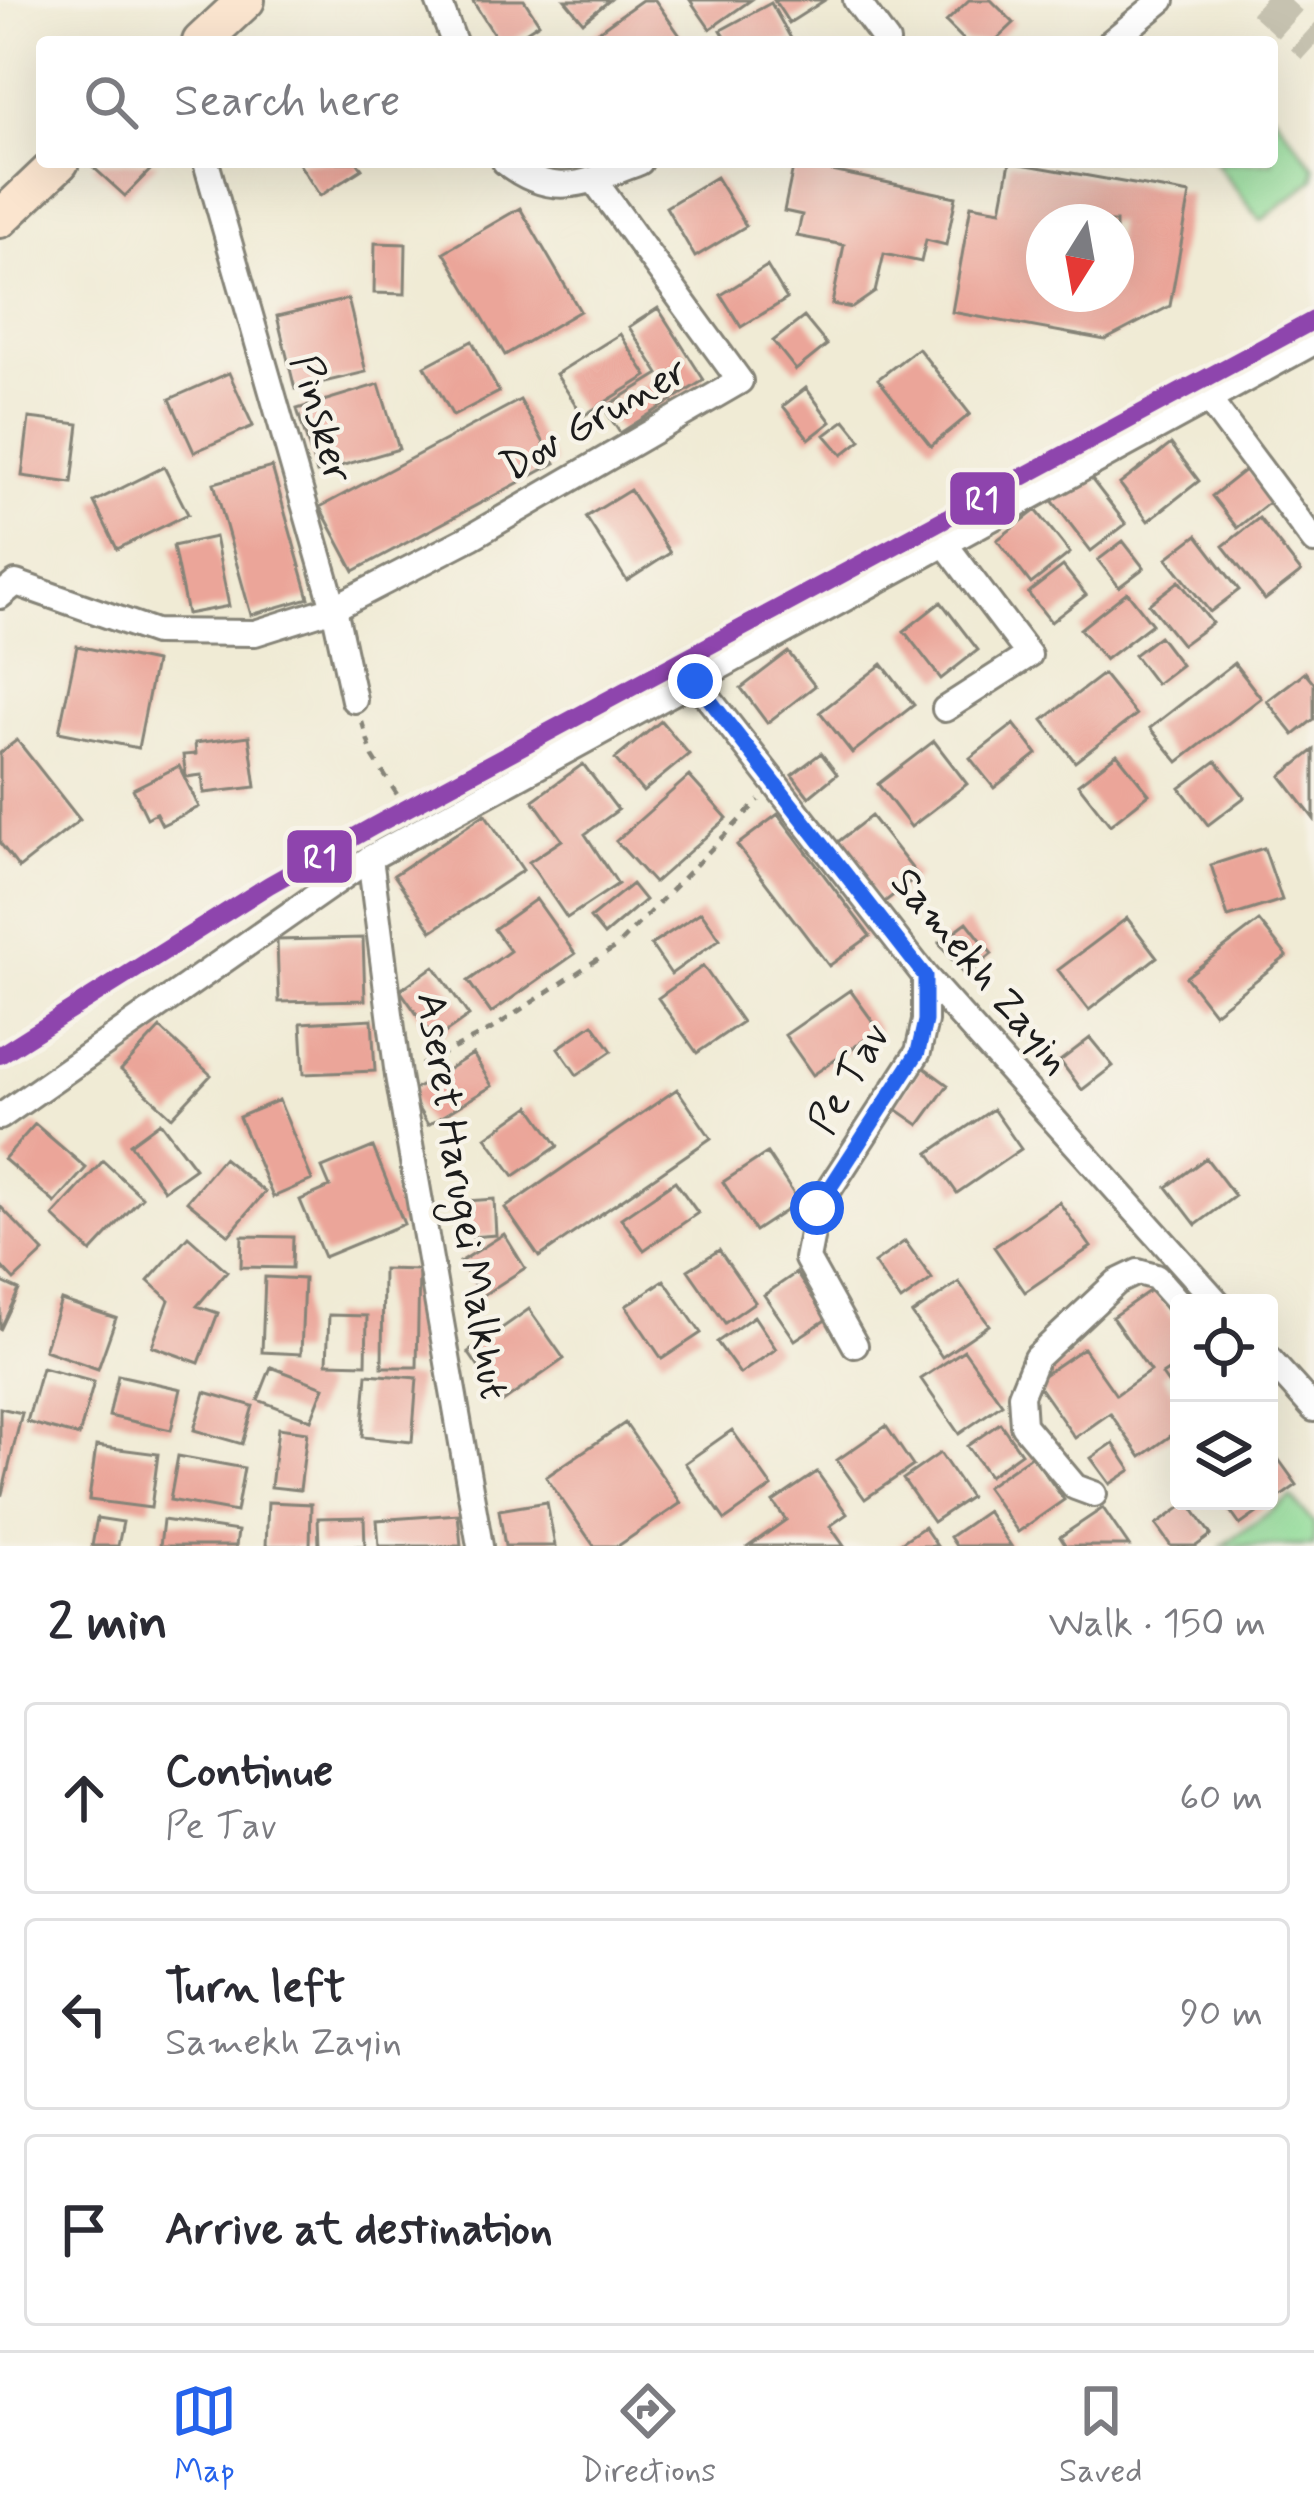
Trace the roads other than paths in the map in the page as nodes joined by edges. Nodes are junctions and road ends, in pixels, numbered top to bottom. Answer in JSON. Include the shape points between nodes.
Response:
{"nodes":[{"id":1,"x":246,"y":0,"type":"edge"},
{"id":2,"x":438,"y":0,"type":"edge"},
{"id":3,"x":856,"y":0,"type":"edge"},
{"id":4,"x":1162,"y":0,"type":"edge"},
{"id":5,"x":208,"y":36,"type":"edge"},
{"id":6,"x":452,"y":36,"type":"edge"},
{"id":7,"x":883,"y":36,"type":"edge"},
{"id":8,"x":1118,"y":36,"type":"edge"},
{"id":9,"x":54,"y":168,"type":"edge"},
{"id":10,"x":208,"y":168,"type":"edge"},
{"id":11,"x":514,"y":168,"type":"edge"},
{"id":12,"x":625,"y":168,"type":"edge"},
{"id":13,"x":594,"y":180,"type":"junction"},
{"id":14,"x":0,"y":219,"type":"edge"},
{"id":15,"x":1314,"y":342,"type":"edge"},
{"id":16,"x":1208,"y":400,"type":"junction"},
{"id":17,"x":1314,"y":542,"type":"edge"},
{"id":18,"x":945,"y":544,"type":"junction"},
{"id":19,"x":0,"y":596,"type":"edge"},
{"id":20,"x":334,"y":608,"type":"junction"},
{"id":21,"x":695,"y":681,"type":"junction"},
{"id":22,"x":354,"y":700,"type":"road end"},
{"id":23,"x":945,"y":710,"type":"dead end"},
{"id":24,"x":370,"y":858,"type":"junction"},
{"id":25,"x":925,"y":976,"type":"junction"},
{"id":26,"x":0,"y":1118,"type":"edge"},
{"id":27,"x":1171,"y":1294,"type":"edge"},
{"id":28,"x":1210,"y":1294,"type":"edge"},
{"id":29,"x":855,"y":1345,"type":"dead end"},
{"id":30,"x":1278,"y":1369,"type":"edge"},
{"id":31,"x":1314,"y":1409,"type":"edge"},
{"id":32,"x":1094,"y":1494,"type":"dead end"},
{"id":33,"x":479,"y":1546,"type":"edge"}],
"edges":[{"from":1,"to":5,"type":"street"},
{"from":2,"to":6,"type":"street"},
{"from":3,"to":7,"type":"street"},
{"from":4,"to":8,"type":"street"},
{"from":9,"to":14,"type":"street"},
{"from":10,"to":20,"type":"street","name":"Pinsker"},
{"from":11,"to":13,"type":"street","via":[[561,188]]},
{"from":12,"to":13,"type":"street"},
{"from":13,"to":20,"type":"street","name":"Dov Gruner","via":[[740,381]]},
{"from":15,"to":16,"type":"street"},
{"from":16,"to":17,"type":"street"},
{"from":16,"to":18,"type":"street"},
{"from":18,"to":21,"type":"street"},
{"from":18,"to":23,"type":"street","via":[[1029,655]]},
{"from":19,"to":20,"type":"street","via":[[16,583],[155,632],[255,633]]},
{"from":20,"to":22,"type":"street","name":"Pinsker"},
{"from":21,"to":24,"type":"street"},
{"from":21,"to":25,"type":"street","name":"Samekh Zayin"},
{"from":24,"to":26,"type":"street"},
{"from":24,"to":33,"type":"street","name":"Aseret Harugei Malkhut","via":[[398,1076]]},
{"from":25,"to":28,"type":"street","name":"Samekh Zayin"},
{"from":25,"to":29,"type":"street","name":"Pe Tav","via":[[918,1052],[817,1208],[807,1259]]},
{"from":27,"to":32,"type":"street","via":[[1156,1276],[1138,1272],[1036,1358],[1022,1395],[1023,1425],[1075,1487]]},
{"from":30,"to":31,"type":"street"}]}
